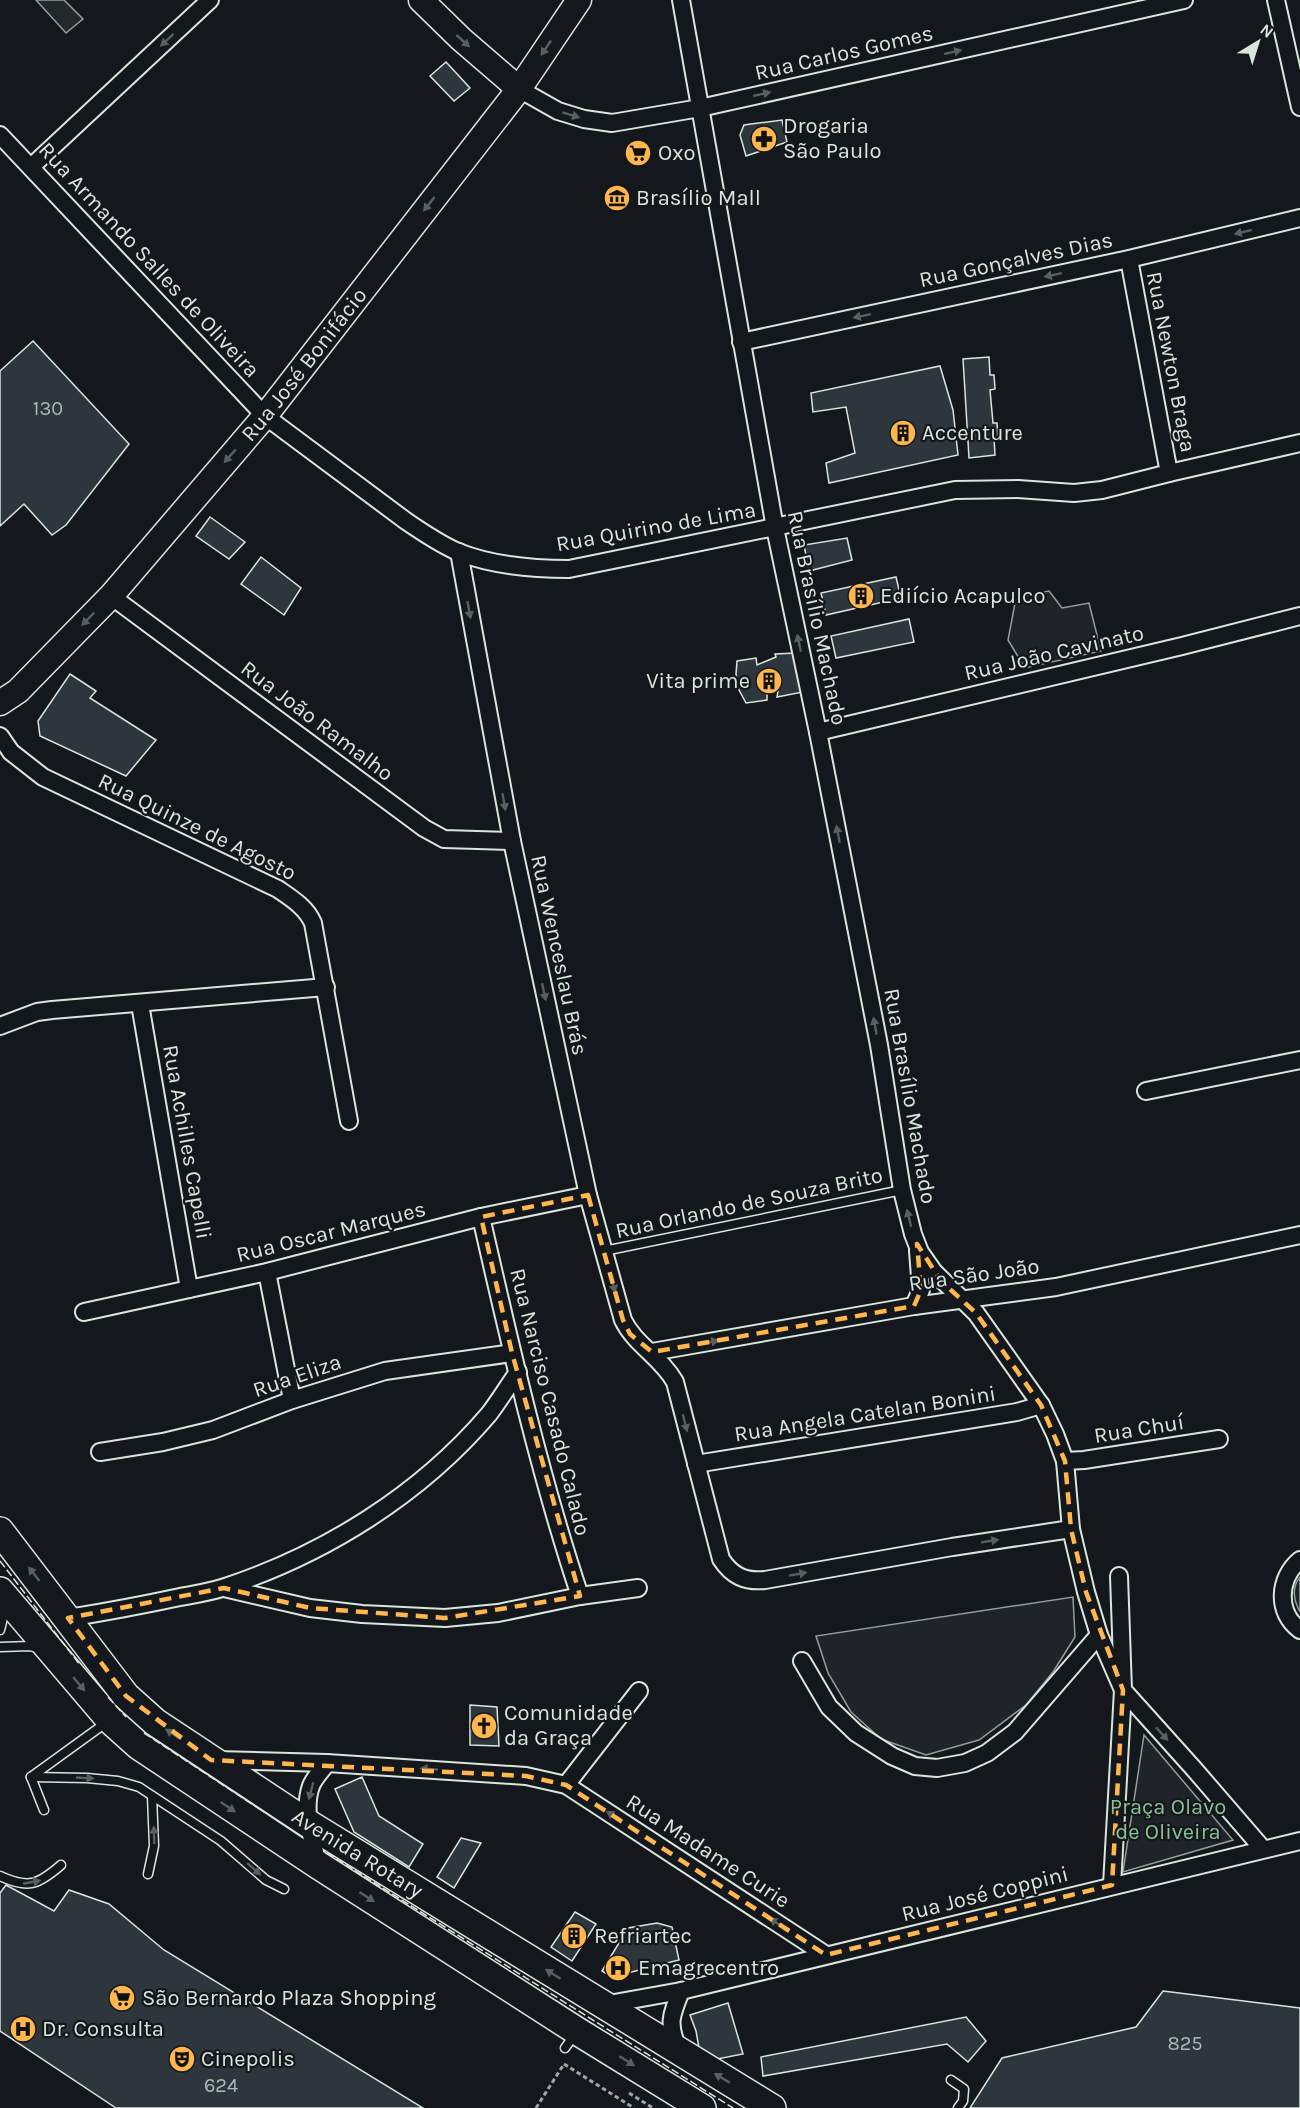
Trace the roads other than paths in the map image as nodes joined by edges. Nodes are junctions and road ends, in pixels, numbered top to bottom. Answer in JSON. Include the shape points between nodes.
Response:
{"nodes":[{"id":1,"x":210,"y":0,"type":"edge"},
{"id":2,"x":421,"y":0,"type":"edge"},
{"id":3,"x":579,"y":0,"type":"edge"},
{"id":4,"x":681,"y":0,"type":"edge"},
{"id":5,"x":1184,"y":0,"type":"edge"},
{"id":6,"x":1276,"y":0,"type":"edge"},
{"id":7,"x":519,"y":89,"type":"junction"},
{"id":8,"x":1300,"y":107,"type":"edge"},
{"id":9,"x":700,"y":108,"type":"junction"},
{"id":10,"x":0,"y":135,"type":"edge"},
{"id":11,"x":31,"y":167,"type":"junction"},
{"id":12,"x":1300,"y":218,"type":"edge"},
{"id":13,"x":1129,"y":259,"type":"junction"},
{"id":14,"x":741,"y":342,"type":"junction"},
{"id":15,"x":265,"y":416,"type":"junction"},
{"id":16,"x":1300,"y":443,"type":"edge"},
{"id":17,"x":1169,"y":473,"type":"junction"},
{"id":18,"x":775,"y":528,"type":"junction"},
{"id":19,"x":459,"y":552,"type":"junction"},
{"id":20,"x":111,"y":596,"type":"junction"},
{"id":21,"x":1300,"y":616,"type":"edge"},
{"id":22,"x":0,"y":703,"type":"edge"},
{"id":23,"x":818,"y":732,"type":"junction"},
{"id":24,"x":0,"y":736,"type":"edge"},
{"id":25,"x":512,"y":842,"type":"junction"},
{"id":26,"x":326,"y":987,"type":"junction"},
{"id":27,"x":140,"y":1004,"type":"junction"},
{"id":28,"x":0,"y":1026,"type":"edge"},
{"id":29,"x":1300,"y":1060,"type":"edge"},
{"id":30,"x":1146,"y":1092,"type":"dead end"},
{"id":31,"x":349,"y":1121,"type":"dead end"},
{"id":32,"x":902,"y":1190,"type":"junction"},
{"id":33,"x":588,"y":1195,"type":"junction"},
{"id":34,"x":481,"y":1217,"type":"junction"},
{"id":35,"x":1300,"y":1235,"type":"edge"},
{"id":36,"x":917,"y":1244,"type":"junction"},
{"id":37,"x":604,"y":1251,"type":"junction"},
{"id":38,"x":267,"y":1272,"type":"junction"},
{"id":39,"x":189,"y":1289,"type":"junction"},
{"id":40,"x":962,"y":1300,"type":"junction"},
{"id":41,"x":914,"y":1306,"type":"junction"},
{"id":42,"x":84,"y":1312,"type":"dead end"},
{"id":43,"x":652,"y":1352,"type":"junction"},
{"id":44,"x":512,"y":1353,"type":"junction"},
{"id":45,"x":518,"y":1372,"type":"junction"},
{"id":46,"x":292,"y":1400,"type":"junction"},
{"id":47,"x":1041,"y":1405,"type":"junction"},
{"id":48,"x":1219,"y":1439,"type":"dead end"},
{"id":49,"x":100,"y":1452,"type":"dead end"},
{"id":50,"x":1065,"y":1461,"type":"junction"},
{"id":51,"x":696,"y":1464,"type":"junction"},
{"id":52,"x":1071,"y":1529,"type":"junction"},
{"id":53,"x":0,"y":1531,"type":"edge"},
{"id":54,"x":1300,"y":1560,"type":"edge"},
{"id":55,"x":1119,"y":1576,"type":"dead end"},
{"id":56,"x":224,"y":1588,"type":"junction"},
{"id":57,"x":638,"y":1588,"type":"dead end"},
{"id":58,"x":0,"y":1591,"type":"edge"},
{"id":59,"x":580,"y":1596,"type":"junction"},
{"id":60,"x":0,"y":1598,"type":"edge"},
{"id":61,"x":68,"y":1618,"type":"junction"},
{"id":62,"x":0,"y":1630,"type":"edge"},
{"id":63,"x":1300,"y":1630,"type":"edge"},
{"id":64,"x":1099,"y":1635,"type":"junction"},
{"id":65,"x":0,"y":1647,"type":"edge"},
{"id":66,"x":51,"y":1653,"type":"junction"},
{"id":67,"x":802,"y":1661,"type":"dead end"},
{"id":68,"x":1123,"y":1690,"type":"junction"},
{"id":69,"x":639,"y":1691,"type":"dead end"},
{"id":70,"x":110,"y":1720,"type":"junction"},
{"id":71,"x":211,"y":1760,"type":"junction"},
{"id":72,"x":327,"y":1763,"type":"junction"},
{"id":73,"x":31,"y":1777,"type":"junction"},
{"id":74,"x":566,"y":1785,"type":"junction"},
{"id":75,"x":152,"y":1796,"type":"junction"},
{"id":76,"x":44,"y":1810,"type":"dead end"},
{"id":77,"x":309,"y":1824,"type":"junction"},
{"id":78,"x":1300,"y":1841,"type":"edge"},
{"id":79,"x":1263,"y":1849,"type":"junction"},
{"id":80,"x":61,"y":1865,"type":"dead end"},
{"id":81,"x":318,"y":1865,"type":"junction"},
{"id":82,"x":148,"y":1874,"type":"dead end"},
{"id":83,"x":0,"y":1876,"type":"edge"},
{"id":84,"x":1112,"y":1885,"type":"junction"},
{"id":85,"x":284,"y":1889,"type":"dead end"},
{"id":86,"x":826,"y":1955,"type":"junction"},
{"id":87,"x":681,"y":1991,"type":"junction"},
{"id":88,"x":603,"y":2005,"type":"junction"},
{"id":89,"x":679,"y":2052,"type":"junction"},
{"id":90,"x":951,"y":2080,"type":"dead end"},
{"id":91,"x":702,"y":2108,"type":"edge"},
{"id":92,"x":772,"y":2108,"type":"edge"},
{"id":93,"x":958,"y":2108,"type":"edge"}],
"edges":[{"from":1,"to":11,"type":"street","one_way":true},
{"from":2,"to":7,"type":"street","one_way":true},
{"from":3,"to":7,"type":"street","name":"Rua José Bonifácio","one_way":true},
{"from":4,"to":9,"type":"street","name":"Rua Brasílio Machado"},
{"from":9,"to":5,"type":"street","name":"Rua Carlos Gomes","one_way":true},
{"from":6,"to":8,"type":"street"},
{"from":7,"to":9,"type":"street","name":"Rua Carlos Gomes","one_way":true,"via":[[558,111],[612,123]]},
{"from":7,"to":15,"type":"street","name":"Rua José Bonifácio","one_way":true},
{"from":9,"to":14,"type":"street","name":"Rua Brasílio Machado"},
{"from":10,"to":11,"type":"street","name":"Rua Armando Salles de Oliveira"},
{"from":11,"to":15,"type":"street","name":"Rua Armando Salles de Oliveira"},
{"from":12,"to":13,"type":"street","name":"Rua Gonçalves Dias","one_way":true},
{"from":13,"to":14,"type":"street","name":"Rua Gonçalves Dias","one_way":true},
{"from":13,"to":17,"type":"street","name":"Rua Newton Braga"},
{"from":14,"to":18,"type":"street","name":"Rua Brasílio Machado"},
{"from":15,"to":19,"type":"street","name":"Rua Quirino de Lima","via":[[406,522]]},
{"from":15,"to":20,"type":"street","name":"Rua José Bonifácio","one_way":true},
{"from":16,"to":17,"type":"street","name":"Rua Quirino de Lima"},
{"from":17,"to":18,"type":"street","name":"Rua Quirino de Lima","via":[[1074,493],[1018,489],[937,493]]},
{"from":18,"to":19,"type":"street","name":"Rua Quirino de Lima","via":[[569,569],[537,569]]},
{"from":23,"to":18,"type":"street","name":"Rua Brasílio Machado","one_way":true},
{"from":19,"to":25,"type":"street","name":"Rua Wenceslau Brás","one_way":true},
{"from":20,"to":22,"type":"street","name":"Rua José Bonifácio","one_way":true,"via":[[18,691]]},
{"from":20,"to":25,"type":"street","name":"Rua João Ramalho","via":[[423,828],[444,839]]},
{"from":21,"to":23,"type":"street","name":"Rua João Cavinato"},
{"from":32,"to":23,"type":"street","name":"Rua Brasílio Machado","one_way":true,"via":[[879,1045]]},
{"from":24,"to":26,"type":"street","name":"Rua Quinze de Agosto","via":[[11,752],[43,777],[278,889],[299,904],[313,923]]},
{"from":25,"to":33,"type":"street","name":"Rua Wenceslau Brás","one_way":true},
{"from":26,"to":27,"type":"street"},
{"from":26,"to":31,"type":"street","name":"Rua Quinze de Agosto"},
{"from":27,"to":28,"type":"street","via":[[37,1012]]},
{"from":27,"to":39,"type":"street","name":"Rua Achilles Capelli"},
{"from":29,"to":30,"type":"street"},
{"from":36,"to":32,"type":"street","name":"Rua Brasílio Machado","one_way":true},
{"from":32,"to":37,"type":"lane","name":"Rua Orlando de Souza Brito"},
{"from":33,"to":34,"type":"street","name":"Rua Oscar Marques"},
{"from":33,"to":37,"type":"street","name":"Rua Wenceslau Brás"},
{"from":34,"to":38,"type":"street","name":"Rua Oscar Marques"},
{"from":34,"to":44,"type":"street","name":"Rua Narciso Casado Calado"},
{"from":35,"to":40,"type":"street","name":"Rua São João","via":[[1056,1287]]},
{"from":36,"to":40,"type":"street","name":"Rua Brasílio Machado","via":[[934,1272]]},
{"from":36,"to":41,"type":"street","name":"Rua Brasílio Machado","via":[[921,1290]]},
{"from":37,"to":43,"type":"street","name":"Rua Wenceslau Brás","one_way":true,"via":[[622,1320],[630,1334]]},
{"from":38,"to":39,"type":"street","name":"Rua Oscar Marques"},
{"from":38,"to":46,"type":"street"},
{"from":39,"to":42,"type":"street","name":"Rua Oscar Marques"},
{"from":40,"to":41,"type":"street","name":"Rua São João"},
{"from":40,"to":47,"type":"street","name":"Rua Brasílio Machado","via":[[976,1313]]},
{"from":43,"to":41,"type":"street","name":"Rua São João","one_way":true},
{"from":43,"to":51,"type":"street","name":"Rua Wenceslau Brás","one_way":true,"via":[[675,1382]]},
{"from":44,"to":45,"type":"street","name":"Rua Narciso Casado Calado"},
{"from":44,"to":46,"type":"street","name":"Rua Eliza","via":[[386,1371]]},
{"from":45,"to":56,"type":"street","via":[[465,1440],[380,1510],[315,1551]]},
{"from":45,"to":59,"type":"street","name":"Rua Narciso Casado Calado"},
{"from":46,"to":49,"type":"street","name":"Rua Eliza","via":[[213,1430]]},
{"from":47,"to":50,"type":"street","name":"Rua Brasílio Machado"},
{"from":47,"to":51,"type":"street","name":"Rua Angela Catelan Bonini"},
{"from":48,"to":50,"type":"street","name":"Rua Chuí"},
{"from":50,"to":52,"type":"street","name":"Rua Brasílio Machado"},
{"from":51,"to":52,"type":"street","name":"Rua Wenceslau Brás","one_way":true,"via":[[721,1559],[727,1569],[752,1581]]},
{"from":52,"to":64,"type":"street","name":"Rua Brasílio Machado"},
{"from":61,"to":53,"type":"main road","name":"Avenida Rotary","one_way":true},
{"from":54,"to":63,"type":"street","via":[[1287,1574],[1282,1596],[1289,1618]]},
{"from":55,"to":68,"type":"street"},
{"from":56,"to":59,"type":"street","via":[[310,1608],[445,1618],[498,1613]]},
{"from":56,"to":61,"type":"street"},
{"from":57,"to":59,"type":"street"},
{"from":58,"to":66,"type":"main road","name":"Avenida Rotary"},
{"from":60,"to":62,"type":"lane"},
{"from":71,"to":61,"type":"main road","name":"Avenida Rotary","one_way":true,"via":[[155,1722],[126,1696]]},
{"from":64,"to":67,"type":"street","via":[[1015,1732],[987,1753],[965,1763],[937,1768],[915,1766],[856,1733],[829,1707]]},
{"from":64,"to":68,"type":"street","name":"Rua Brasílio Machado"},
{"from":65,"to":66,"type":"lane","via":[[30,1646]]},
{"from":66,"to":70,"type":"main road","name":"Avenida Rotary","one_way":true},
{"from":68,"to":79,"type":"street","one_way":true},
{"from":68,"to":84,"type":"street"},
{"from":69,"to":74,"type":"street"},
{"from":70,"to":73,"type":"lane"},
{"from":70,"to":81,"type":"main road","name":"Avenida Rotary","one_way":true,"via":[[154,1757]]},
{"from":71,"to":72,"type":"street","name":"Rua Madame Curie"},
{"from":71,"to":77,"type":"main road","name":"Avenida Rotary"},
{"from":74,"to":72,"type":"street","name":"Rua Madame Curie","one_way":true,"via":[[526,1776]]},
{"from":72,"to":77,"type":"street","one_way":true,"via":[[311,1786]]},
{"from":73,"to":75,"type":"lane","one_way":true,"via":[[118,1781]]},
{"from":73,"to":76,"type":"lane"},
{"from":86,"to":74,"type":"street","name":"Rua Madame Curie","one_way":true},
{"from":82,"to":75,"type":"lane","one_way":true,"via":[[154,1846]]},
{"from":75,"to":85,"type":"lane","one_way":true},
{"from":77,"to":81,"type":"street"},
{"from":88,"to":77,"type":"main road","name":"Avenida Rotary","one_way":true},
{"from":78,"to":79,"type":"street","name":"Rua José Coppini"},
{"from":79,"to":84,"type":"street","name":"Rua José Coppini"},
{"from":83,"to":80,"type":"lane","one_way":true,"via":[[27,1885],[44,1880]]},
{"from":81,"to":91,"type":"main road","name":"Avenida Rotary","one_way":true,"via":[[571,2039]]},
{"from":84,"to":86,"type":"street","name":"Rua José Coppini"},
{"from":86,"to":87,"type":"street","name":"Rua José Coppini"},
{"from":87,"to":88,"type":"street","name":"Rua José Coppini"},
{"from":87,"to":89,"type":"street","via":[[671,2023]]},
{"from":88,"to":89,"type":"main road","name":"Avenida Rotary"},
{"from":92,"to":89,"type":"main road","name":"Avenida Rotary","one_way":true},
{"from":90,"to":93,"type":"lane","via":[[964,2089]]}]}
